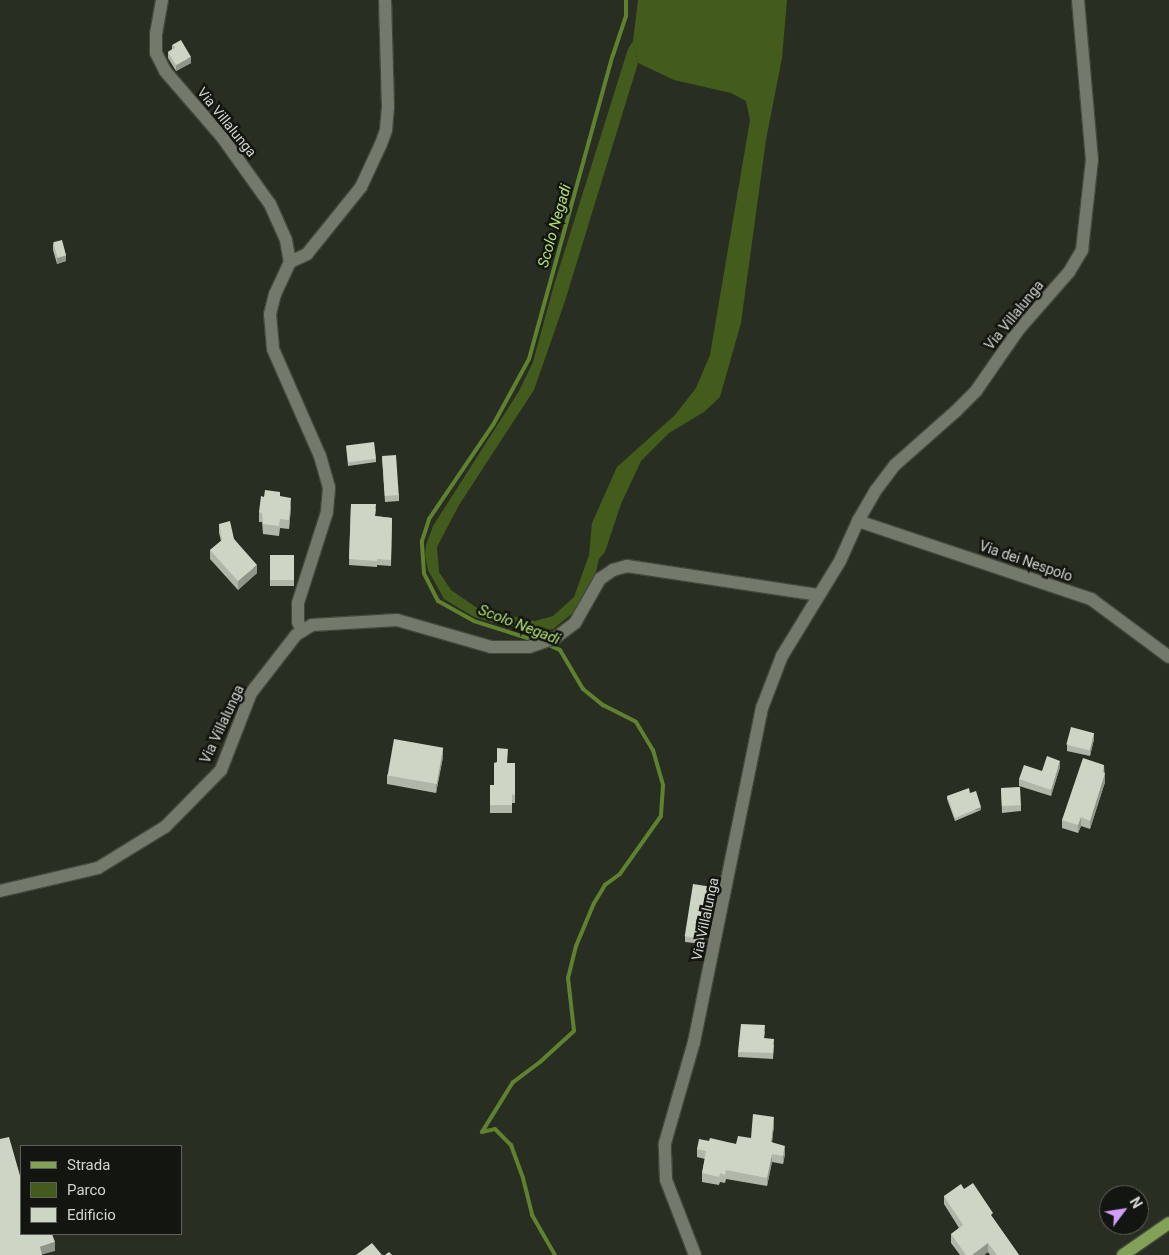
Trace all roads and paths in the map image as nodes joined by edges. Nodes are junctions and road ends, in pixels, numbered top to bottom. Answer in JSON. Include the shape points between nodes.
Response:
{"nodes":[{"id":1,"x":162,"y":0,"type":"edge"},
{"id":2,"x":385,"y":0,"type":"edge"},
{"id":3,"x":1078,"y":0,"type":"edge"},
{"id":4,"x":290,"y":262,"type":"junction"},
{"id":5,"x":858,"y":521,"type":"junction"},
{"id":6,"x":818,"y":596,"type":"junction"},
{"id":7,"x":302,"y":631,"type":"junction"},
{"id":8,"x":1169,"y":657,"type":"edge"},
{"id":9,"x":0,"y":891,"type":"edge"},
{"id":10,"x":1169,"y":1223,"type":"edge"},
{"id":11,"x":695,"y":1255,"type":"edge"},
{"id":12,"x":1123,"y":1255,"type":"edge"}],
"edges":[{"from":1,"to":4,"type":"street","name":"Via Villalunga","via":[[156,53],[165,71],[222,137],[270,204],[286,240]]},
{"from":2,"to":4,"type":"street","via":[[388,107],[381,144],[361,187],[307,254]]},
{"from":3,"to":5,"type":"street","name":"Via Villalunga","via":[[1092,160],[1082,250],[1069,272],[1019,329],[976,391],[895,465]]},
{"from":4,"to":7,"type":"street","via":[[275,294],[270,314],[273,349],[320,456],[330,488],[327,512],[298,603],[298,622]]},
{"from":5,"to":6,"type":"street","name":"Via Villalunga"},
{"from":5,"to":8,"type":"street","name":"Via dei Nespolo","via":[[1091,599]]},
{"from":6,"to":7,"type":"street","name":"Via Villalunga","via":[[627,566],[600,579],[575,623],[555,638],[529,648],[491,647],[397,620],[320,624]]},
{"from":6,"to":11,"type":"street","name":"Via Villalunga","via":[[782,656],[762,708],[694,1042],[665,1143],[666,1180]]},
{"from":7,"to":9,"type":"street","name":"Via Villalunga","via":[[296,634],[251,692],[221,770],[165,827],[98,868]]},
{"from":10,"to":12,"type":"main road"}]}
